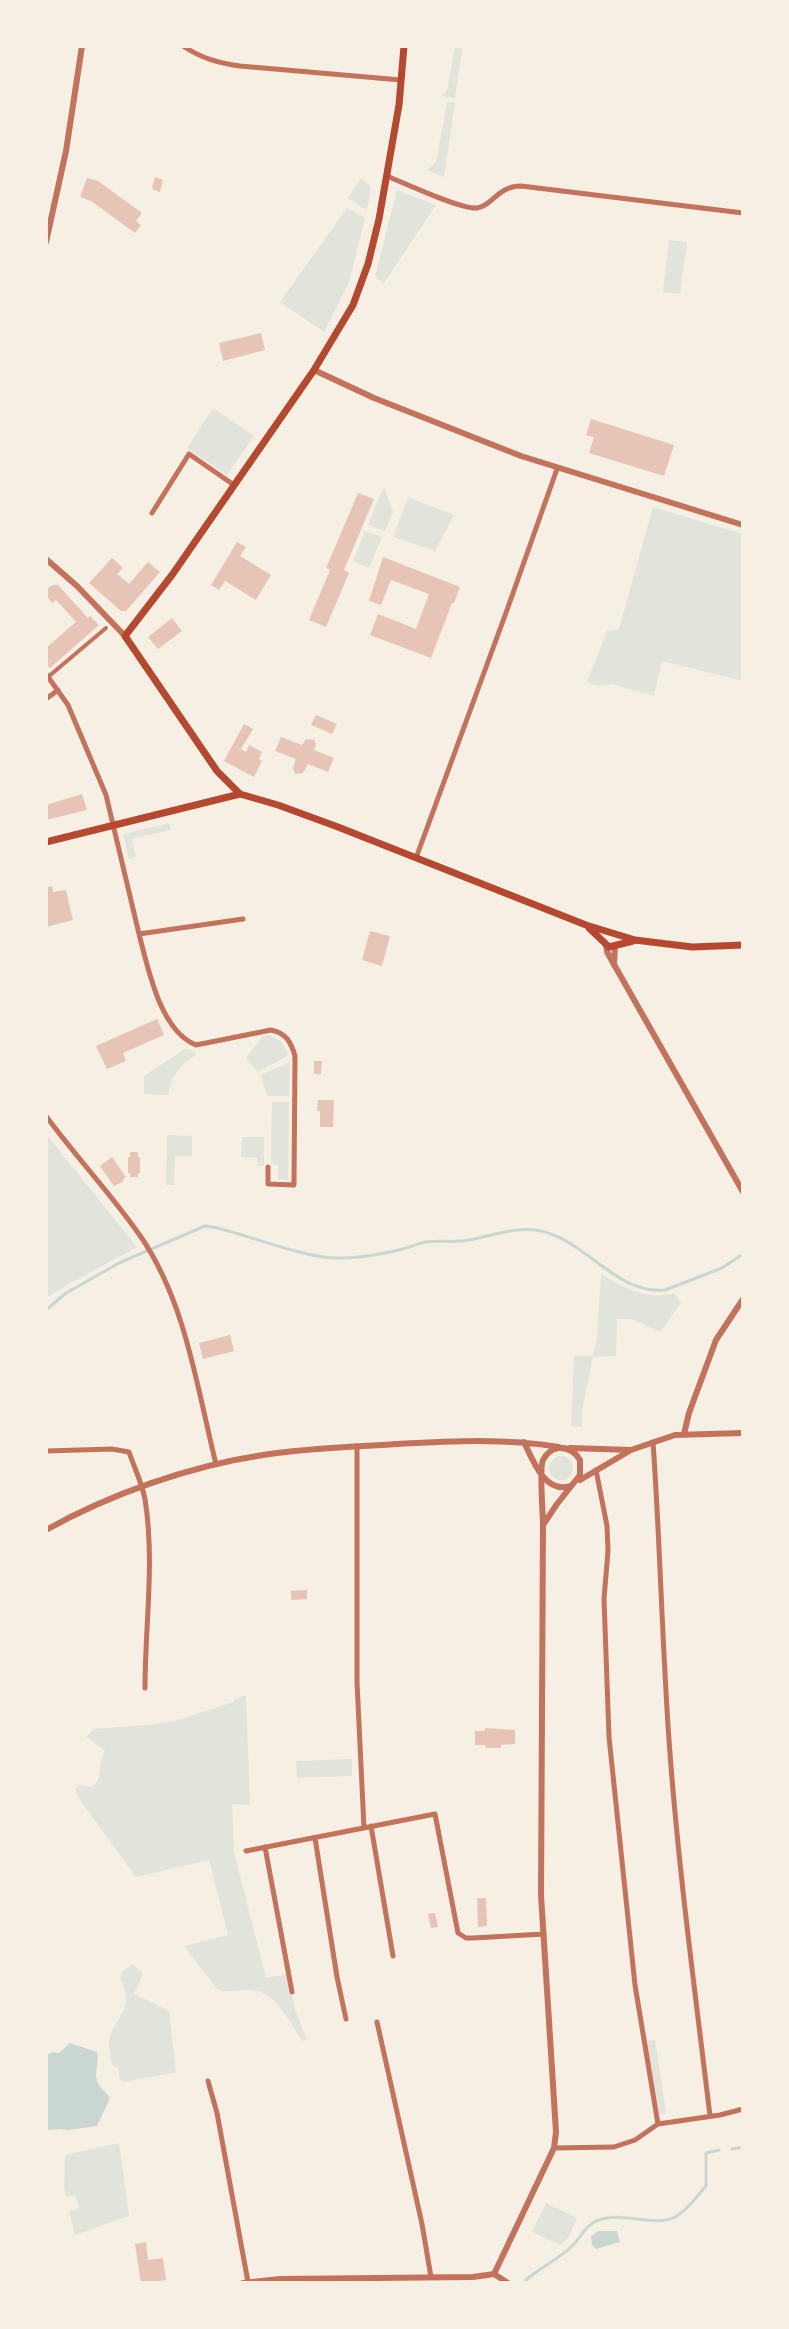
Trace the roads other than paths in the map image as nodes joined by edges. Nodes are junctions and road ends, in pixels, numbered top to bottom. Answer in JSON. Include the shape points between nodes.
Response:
{"nodes":[{"id":1,"x":82,"y":46,"type":"edge"},
{"id":2,"x":183,"y":46,"type":"edge"},
{"id":3,"x":404,"y":46,"type":"edge"},
{"id":4,"x":401,"y":80,"type":"junction"},
{"id":5,"x":387,"y":176,"type":"junction"},
{"id":6,"x":743,"y":213,"type":"edge"},
{"id":7,"x":46,"y":242,"type":"edge"},
{"id":8,"x":314,"y":370,"type":"junction"},
{"id":9,"x":557,"y":469,"type":"junction"},
{"id":10,"x":234,"y":485,"type":"junction"},
{"id":11,"x":152,"y":513,"type":"dead end"},
{"id":12,"x":743,"y":525,"type":"edge"},
{"id":13,"x":46,"y":559,"type":"edge"},
{"id":14,"x":106,"y":628,"type":"dead end"},
{"id":15,"x":125,"y":636,"type":"junction"},
{"id":16,"x":48,"y":678,"type":"edge"},
{"id":17,"x":58,"y":690,"type":"junction"},
{"id":18,"x":46,"y":699,"type":"edge"},
{"id":19,"x":240,"y":794,"type":"junction"},
{"id":20,"x":115,"y":824,"type":"junction"},
{"id":21,"x":46,"y":842,"type":"edge"},
{"id":22,"x":416,"y":858,"type":"junction"},
{"id":23,"x":243,"y":919,"type":"dead end"},
{"id":24,"x":586,"y":925,"type":"junction"},
{"id":25,"x":614,"y":933,"type":"junction"},
{"id":26,"x":139,"y":934,"type":"junction"},
{"id":27,"x":635,"y":940,"type":"junction"},
{"id":28,"x":606,"y":944,"type":"junction"},
{"id":29,"x":743,"y":945,"type":"edge"},
{"id":30,"x":615,"y":946,"type":"junction"},
{"id":31,"x":614,"y":965,"type":"junction"},
{"id":32,"x":46,"y":1116,"type":"edge"},
{"id":33,"x":268,"y":1167,"type":"dead end"},
{"id":34,"x":743,"y":1192,"type":"edge"},
{"id":35,"x":743,"y":1299,"type":"edge"},
{"id":36,"x":743,"y":1433,"type":"edge"},
{"id":37,"x":684,"y":1434,"type":"junction"},
{"id":38,"x":524,"y":1442,"type":"junction"},
{"id":39,"x":653,"y":1442,"type":"junction"},
{"id":40,"x":357,"y":1446,"type":"junction"},
{"id":41,"x":563,"y":1448,"type":"junction"},
{"id":42,"x":631,"y":1450,"type":"junction"},
{"id":43,"x":46,"y":1451,"type":"edge"},
{"id":44,"x":216,"y":1464,"type":"junction"},
{"id":45,"x":596,"y":1470,"type":"junction"},
{"id":46,"x":542,"y":1474,"type":"junction"},
{"id":47,"x":574,"y":1484,"type":"junction"},
{"id":48,"x":142,"y":1487,"type":"junction"},
{"id":49,"x":543,"y":1525,"type":"junction"},
{"id":50,"x":46,"y":1530,"type":"edge"},
{"id":51,"x":145,"y":1688,"type":"dead end"},
{"id":52,"x":367,"y":1827,"type":"junction"},
{"id":53,"x":315,"y":1838,"type":"junction"},
{"id":54,"x":265,"y":1847,"type":"junction"},
{"id":55,"x":246,"y":1851,"type":"dead end"},
{"id":56,"x":544,"y":1934,"type":"junction"},
{"id":57,"x":393,"y":1956,"type":"dead end"},
{"id":58,"x":292,"y":1992,"type":"dead end"},
{"id":59,"x":346,"y":2019,"type":"dead end"},
{"id":60,"x":377,"y":2022,"type":"dead end"},
{"id":61,"x":208,"y":2081,"type":"dead end"},
{"id":62,"x":743,"y":2109,"type":"edge"},
{"id":63,"x":710,"y":2116,"type":"junction"},
{"id":64,"x":658,"y":2124,"type":"junction"},
{"id":65,"x":554,"y":2148,"type":"junction"},
{"id":66,"x":494,"y":2274,"type":"junction"},
{"id":67,"x":431,"y":2277,"type":"junction"},
{"id":68,"x":245,"y":2283,"type":"edge"},
{"id":69,"x":508,"y":2283,"type":"edge"}],
"edges":[{"from":1,"to":7,"type":"street"},
{"from":2,"to":4,"type":"street","via":[[197,56],[240,66]]},
{"from":3,"to":4,"type":"main road"},
{"from":4,"to":5,"type":"main road"},
{"from":5,"to":6,"type":"street","via":[[475,208],[506,188],[521,186]]},
{"from":5,"to":8,"type":"main road","via":[[364,278]]},
{"from":8,"to":9,"type":"street"},
{"from":8,"to":10,"type":"main road"},
{"from":9,"to":12,"type":"street"},
{"from":9,"to":22,"type":"street"},
{"from":10,"to":11,"type":"street","via":[[189,454]]},
{"from":10,"to":15,"type":"main road"},
{"from":13,"to":15,"type":"street"},
{"from":14,"to":16,"type":"street"},
{"from":15,"to":19,"type":"main road","via":[[217,771]]},
{"from":16,"to":17,"type":"street"},
{"from":17,"to":18,"type":"street"},
{"from":17,"to":20,"type":"street","via":[[94,764]]},
{"from":19,"to":20,"type":"main road"},
{"from":19,"to":22,"type":"main road"},
{"from":20,"to":21,"type":"main road"},
{"from":20,"to":26,"type":"street"},
{"from":22,"to":24,"type":"main road"},
{"from":23,"to":26,"type":"street"},
{"from":24,"to":25,"type":"main road"},
{"from":24,"to":28,"type":"main road"},
{"from":25,"to":27,"type":"main road"},
{"from":25,"to":28,"type":"main road","via":[[606,936]]},
{"from":25,"to":30,"type":"main road","via":[[619,939]]},
{"from":26,"to":33,"type":"street","via":[[159,1000],[187,1042],[196,1045],[271,1030],[292,1044],[294,1185],[268,1184]]},
{"from":27,"to":29,"type":"main road","via":[[692,947]]},
{"from":27,"to":30,"type":"main road"},
{"from":28,"to":30,"type":"main road"},
{"from":28,"to":31,"type":"street"},
{"from":30,"to":31,"type":"street"},
{"from":31,"to":34,"type":"street"},
{"from":32,"to":44,"type":"street","via":[[153,1257],[181,1323]]},
{"from":35,"to":37,"type":"street","via":[[716,1340]]},
{"from":36,"to":37,"type":"street"},
{"from":37,"to":39,"type":"street"},
{"from":38,"to":40,"type":"street"},
{"from":38,"to":41,"type":"street"},
{"from":38,"to":46,"type":"street"},
{"from":39,"to":42,"type":"street"},
{"from":39,"to":63,"type":"street","via":[[669,1742]]},
{"from":40,"to":44,"type":"street"},
{"from":40,"to":52,"type":"street","via":[[357,1682]]},
{"from":41,"to":42,"type":"street"},
{"from":41,"to":46,"type":"street","via":[[546,1454]]},
{"from":41,"to":47,"type":"street","via":[[573,1451],[582,1465]]},
{"from":42,"to":45,"type":"street"},
{"from":43,"to":48,"type":"street","via":[[129,1452]]},
{"from":44,"to":48,"type":"street"},
{"from":45,"to":47,"type":"street"},
{"from":45,"to":64,"type":"street","via":[[607,1538],[609,1737],[635,1985]]},
{"from":46,"to":47,"type":"street","via":[[557,1488]]},
{"from":46,"to":49,"type":"street"},
{"from":47,"to":49,"type":"street"},
{"from":48,"to":50,"type":"street"},
{"from":48,"to":51,"type":"street","via":[[150,1562]]},
{"from":49,"to":56,"type":"street"},
{"from":52,"to":53,"type":"street"},
{"from":52,"to":56,"type":"street","via":[[435,1814],[461,1936]]},
{"from":52,"to":57,"type":"street"},
{"from":53,"to":54,"type":"street"},
{"from":53,"to":59,"type":"street"},
{"from":54,"to":55,"type":"street"},
{"from":54,"to":58,"type":"street"},
{"from":56,"to":65,"type":"street"},
{"from":60,"to":67,"type":"street"},
{"from":61,"to":68,"type":"street"},
{"from":62,"to":63,"type":"street"},
{"from":63,"to":64,"type":"street"},
{"from":64,"to":65,"type":"street","via":[[614,2147]]},
{"from":65,"to":66,"type":"street"},
{"from":66,"to":67,"type":"street"},
{"from":66,"to":69,"type":"street"},
{"from":67,"to":68,"type":"street"}]}
